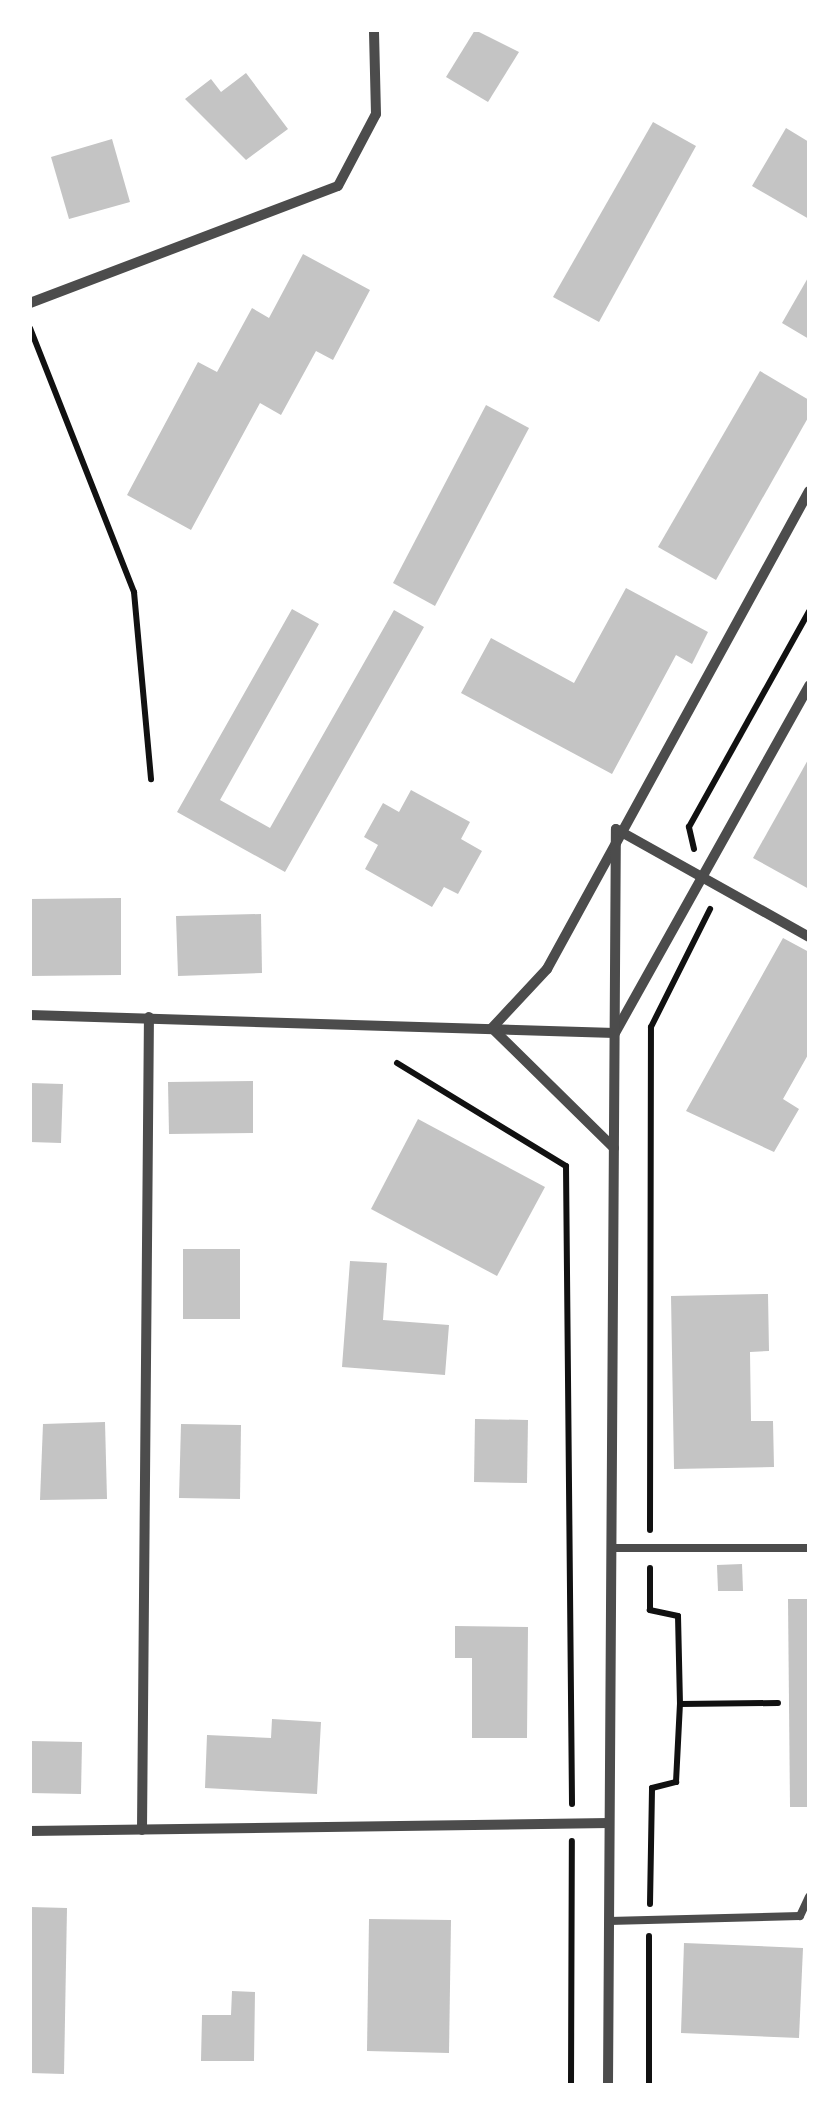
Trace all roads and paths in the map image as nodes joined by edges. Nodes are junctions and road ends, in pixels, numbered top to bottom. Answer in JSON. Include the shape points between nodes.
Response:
{"nodes":[{"id":1,"x":374,"y":30,"type":"edge"},
{"id":2,"x":30,"y":303,"type":"edge"},
{"id":3,"x":30,"y":328,"type":"edge"},
{"id":4,"x":809,"y":491,"type":"edge"},
{"id":5,"x":809,"y":611,"type":"edge"},
{"id":6,"x":809,"y":686,"type":"edge"},
{"id":7,"x":151,"y":779,"type":"dead end"},
{"id":8,"x":616,"y":829,"type":"junction"},
{"id":9,"x":700,"y":876,"type":"junction"},
{"id":10,"x":809,"y":937,"type":"edge"},
{"id":11,"x":30,"y":1015,"type":"edge"},
{"id":12,"x":149,"y":1017,"type":"junction"},
{"id":13,"x":492,"y":1028,"type":"junction"},
{"id":14,"x":615,"y":1033,"type":"junction"},
{"id":15,"x":398,"y":1062,"type":"dead end"},
{"id":16,"x":614,"y":1148,"type":"junction"},
{"id":17,"x":611,"y":1548,"type":"junction"},
{"id":18,"x":809,"y":1548,"type":"edge"},
{"id":19,"x":650,"y":1549,"type":"junction"},
{"id":20,"x":778,"y":1703,"type":"dead end"},
{"id":21,"x":680,"y":1704,"type":"junction"},
{"id":22,"x":610,"y":1823,"type":"junction"},
{"id":23,"x":572,"y":1824,"type":"junction"},
{"id":24,"x":142,"y":1830,"type":"junction"},
{"id":25,"x":30,"y":1831,"type":"edge"},
{"id":26,"x":809,"y":1897,"type":"edge"},
{"id":27,"x":650,"y":1920,"type":"junction"},
{"id":28,"x":609,"y":1921,"type":"junction"},
{"id":29,"x":571,"y":2085,"type":"edge"},
{"id":30,"x":608,"y":2085,"type":"edge"},
{"id":31,"x":649,"y":2085,"type":"edge"}],
"edges":[{"from":1,"to":2,"type":"street","via":[[376,114],[338,186]]},
{"from":3,"to":7,"type":"path","via":[[134,592]]},
{"from":4,"to":8,"type":"street"},
{"from":5,"to":9,"type":"path","via":[[689,828]]},
{"from":6,"to":9,"type":"street"},
{"from":8,"to":9,"type":"street"},
{"from":8,"to":13,"type":"street","via":[[547,969]]},
{"from":8,"to":14,"type":"street"},
{"from":9,"to":10,"type":"street"},
{"from":9,"to":14,"type":"street"},
{"from":9,"to":19,"type":"path","via":[[712,919],[650,1027]]},
{"from":11,"to":12,"type":"street"},
{"from":12,"to":13,"type":"street"},
{"from":12,"to":24,"type":"street"},
{"from":13,"to":14,"type":"street"},
{"from":13,"to":16,"type":"street"},
{"from":14,"to":16,"type":"street"},
{"from":15,"to":23,"type":"path","via":[[566,1166]]},
{"from":16,"to":17,"type":"street"},
{"from":17,"to":19,"type":"lane"},
{"from":17,"to":22,"type":"street"},
{"from":18,"to":19,"type":"lane"},
{"from":19,"to":21,"type":"path","via":[[650,1610],[678,1616]]},
{"from":20,"to":21,"type":"path"},
{"from":21,"to":27,"type":"path","via":[[676,1782],[652,1788]]},
{"from":22,"to":23,"type":"street"},
{"from":22,"to":28,"type":"street"},
{"from":23,"to":24,"type":"street"},
{"from":23,"to":29,"type":"path"},
{"from":24,"to":25,"type":"street"},
{"from":26,"to":27,"type":"lane","via":[[800,1916]]},
{"from":27,"to":28,"type":"lane"},
{"from":27,"to":31,"type":"path"},
{"from":28,"to":30,"type":"street"}]}
